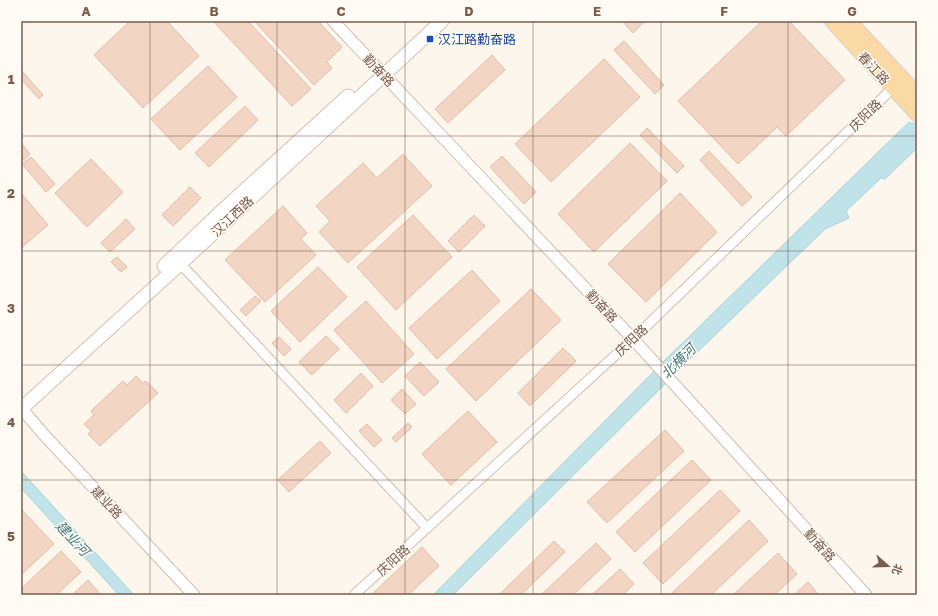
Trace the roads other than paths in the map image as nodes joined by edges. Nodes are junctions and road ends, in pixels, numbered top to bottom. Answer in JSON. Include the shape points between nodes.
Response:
{"nodes":[{"id":1,"x":333,"y":21,"type":"edge"},
{"id":2,"x":428,"y":21,"type":"edge"},
{"id":3,"x":442,"y":21,"type":"edge"},
{"id":4,"x":832,"y":21,"type":"edge"},
{"id":5,"x":849,"y":21,"type":"edge"},
{"id":6,"x":381,"y":72,"type":"junction"},
{"id":7,"x":898,"y":84,"type":"junction"},
{"id":8,"x":917,"y":94,"type":"edge"},
{"id":9,"x":916,"y":113,"type":"edge"},
{"id":10,"x":177,"y":260,"type":"junction"},
{"id":11,"x":633,"y":339,"type":"junction"},
{"id":12,"x":21,"y":406,"type":"edge"},
{"id":13,"x":427,"y":528,"type":"junction"},
{"id":14,"x":194,"y":595,"type":"edge"},
{"id":15,"x":354,"y":595,"type":"edge"},
{"id":16,"x":866,"y":595,"type":"edge"}],
"edges":[{"from":1,"to":6,"type":"street","name":"勤奋路"},
{"from":2,"to":6,"type":"main road","name":"汉江西路"},
{"from":3,"to":6,"type":"main road","name":"汉江西路"},
{"from":4,"to":7,"type":"main road","name":"春江路"},
{"from":5,"to":7,"type":"main road","name":"春江路"},
{"from":6,"to":10,"type":"main road","name":"汉江西路","via":[[223,210]]},
{"from":6,"to":11,"type":"street","name":"勤奋路"},
{"from":7,"to":8,"type":"main road","name":"春江路"},
{"from":7,"to":9,"type":"main road","name":"春江路"},
{"from":7,"to":11,"type":"street","name":"庆阳路"},
{"from":10,"to":12,"type":"main road","name":"汉江西路"},
{"from":10,"to":13,"type":"street"},
{"from":11,"to":13,"type":"street","name":"庆阳路"},
{"from":11,"to":16,"type":"street","name":"勤奋路"},
{"from":12,"to":14,"type":"street","name":"建业路","via":[[46,437]]},
{"from":13,"to":15,"type":"street","name":"庆阳路"}]}
